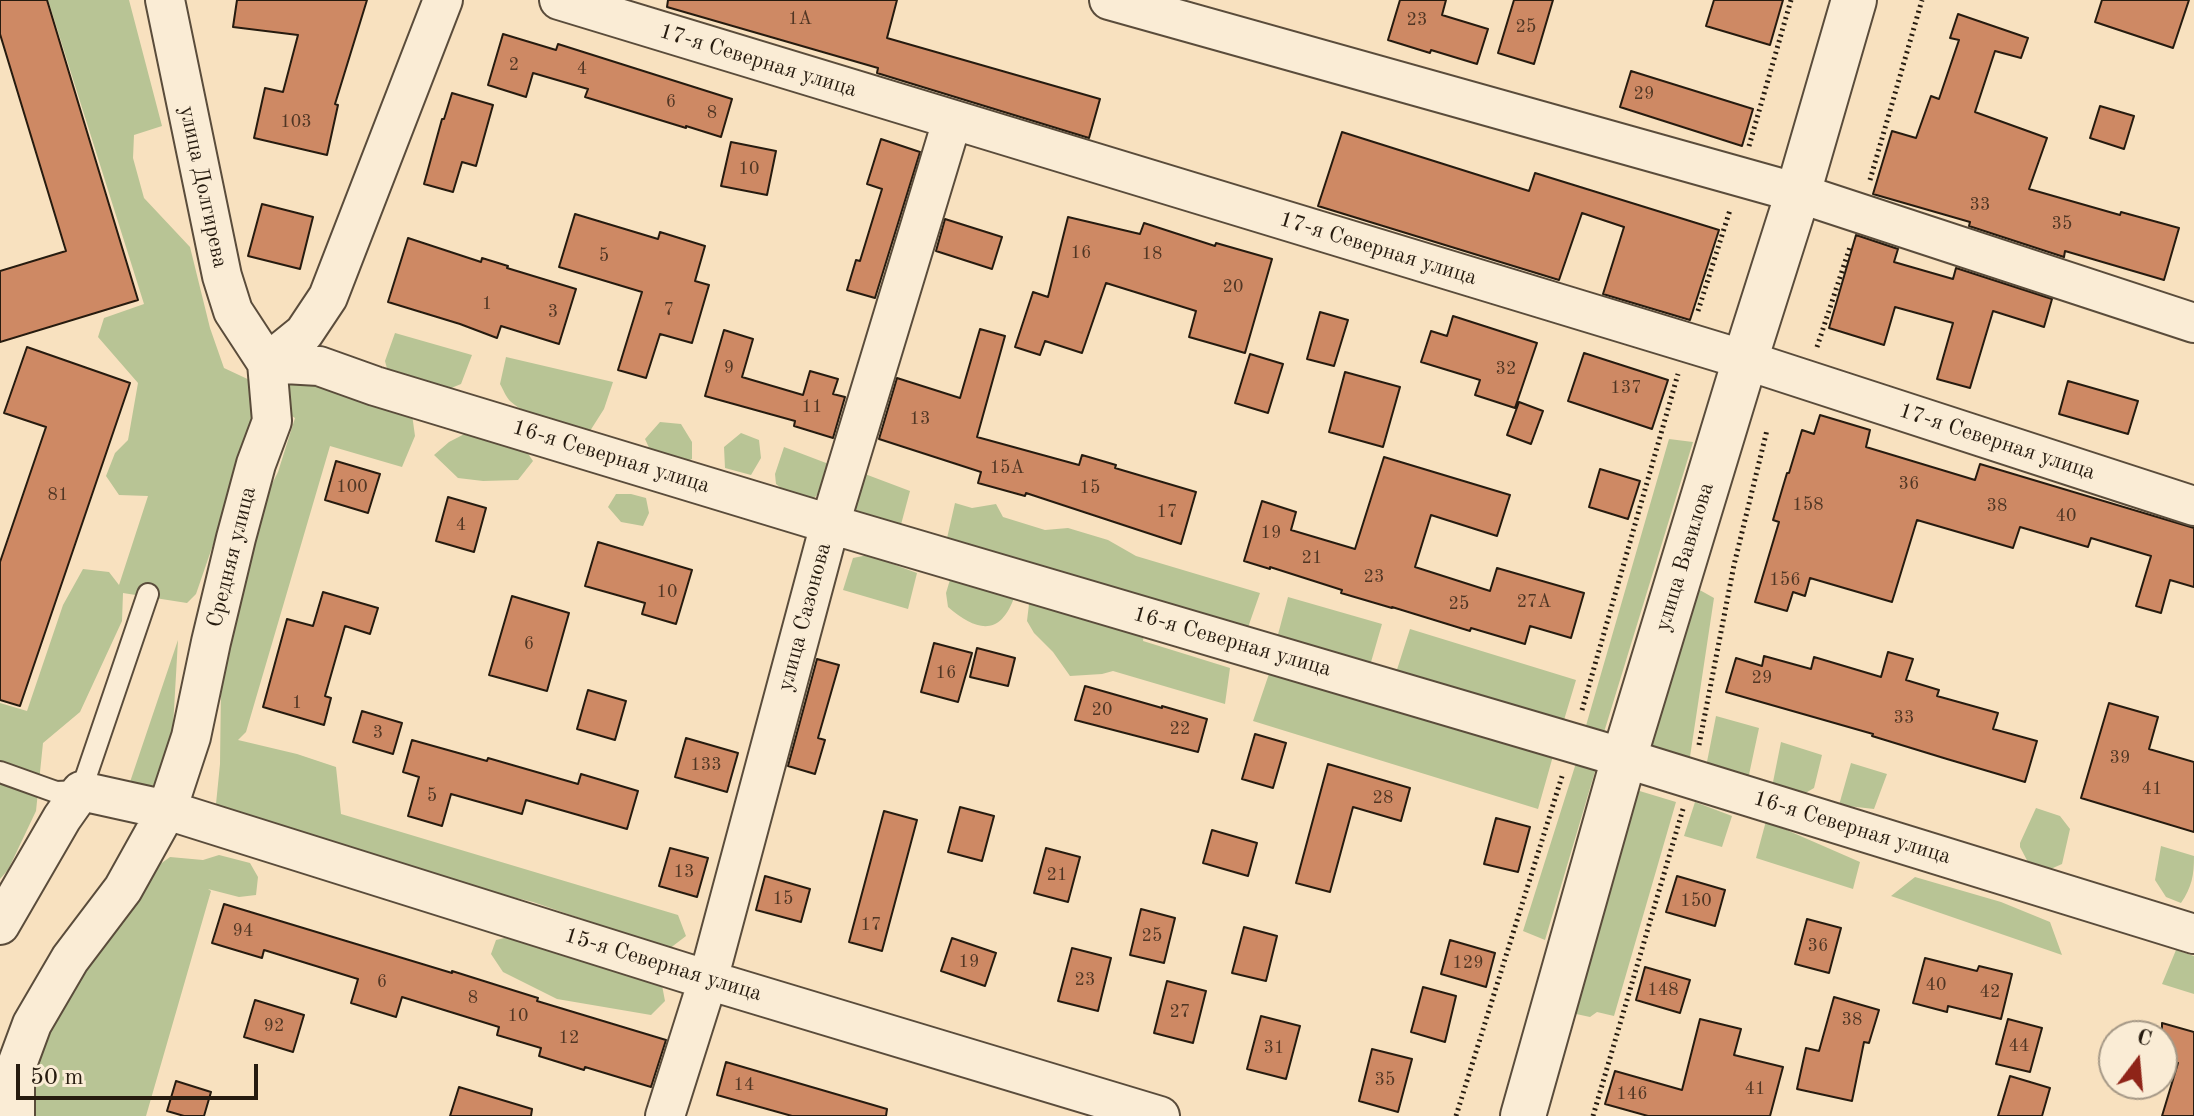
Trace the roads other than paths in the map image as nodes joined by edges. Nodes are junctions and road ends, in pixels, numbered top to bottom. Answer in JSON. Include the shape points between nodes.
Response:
{"nodes":[{"id":1,"x":165,"y":0,"type":"edge"},
{"id":2,"x":443,"y":0,"type":"edge"},
{"id":3,"x":559,"y":0,"type":"edge"},
{"id":4,"x":1854,"y":0,"type":"edge"},
{"id":5,"x":1118,"y":1,"type":"edge"},
{"id":6,"x":952,"y":121,"type":"junction"},
{"id":7,"x":1798,"y":193,"type":"junction"},
{"id":8,"x":2194,"y":323,"type":"edge"},
{"id":9,"x":1745,"y":360,"type":"junction"},
{"id":10,"x":267,"y":363,"type":"junction"},
{"id":11,"x":2194,"y":506,"type":"edge"},
{"id":12,"x":830,"y":524,"type":"junction"},
{"id":13,"x":148,"y":594,"type":"dead end"},
{"id":14,"x":1624,"y":758,"type":"junction"},
{"id":15,"x":0,"y":772,"type":"edge"},
{"id":16,"x":81,"y":791,"type":"junction"},
{"id":17,"x":167,"y":810,"type":"junction"},
{"id":18,"x":0,"y":925,"type":"edge"},
{"id":19,"x":2194,"y":934,"type":"edge"},
{"id":20,"x":708,"y":980,"type":"junction"},
{"id":21,"x":15,"y":1116,"type":"edge"},
{"id":22,"x":665,"y":1116,"type":"edge"},
{"id":23,"x":1160,"y":1116,"type":"edge"},
{"id":24,"x":1523,"y":1116,"type":"edge"}],
"edges":[{"from":1,"to":10,"type":"street","name":"улица Долгирева","via":[[222,276],[233,311]]},
{"from":2,"to":10,"type":"street","via":[[328,297],[304,333]]},
{"from":3,"to":6,"type":"street","name":"17-я Северная улица"},
{"from":4,"to":7,"type":"street","name":"улица Вавилова"},
{"from":5,"to":7,"type":"street"},
{"from":6,"to":9,"type":"street","name":"17-я Северная улица"},
{"from":6,"to":12,"type":"street","name":"улица Сазонова"},
{"from":7,"to":8,"type":"street"},
{"from":7,"to":9,"type":"street","name":"улица Вавилова"},
{"from":9,"to":11,"type":"street","name":"17-я Северная улица"},
{"from":9,"to":14,"type":"street","name":"улица Вавилова"},
{"from":10,"to":12,"type":"street","name":"16-я Северная улица","via":[[319,366]]},
{"from":10,"to":17,"type":"street","name":"Средняя улица","via":[[272,421],[236,538],[191,737]]},
{"from":12,"to":14,"type":"street","name":"16-я Северная улица"},
{"from":12,"to":20,"type":"street","name":"улица Сазонова"},
{"from":13,"to":16,"type":"lane"},
{"from":14,"to":19,"type":"street","name":"16-я Северная улица"},
{"from":14,"to":24,"type":"street","name":"улица Вавилова"},
{"from":15,"to":16,"type":"lane","via":[[56,792]]},
{"from":16,"to":17,"type":"street"},
{"from":16,"to":18,"type":"street"},
{"from":17,"to":20,"type":"street","name":"15-я Северная улица"},
{"from":17,"to":21,"type":"street","name":"Средняя улица","via":[[123,889],[70,959],[32,1024],[15,1070]]},
{"from":20,"to":22,"type":"street","name":"улица Сазонова"},
{"from":20,"to":23,"type":"street","name":"15-я Северная улица"}]}
